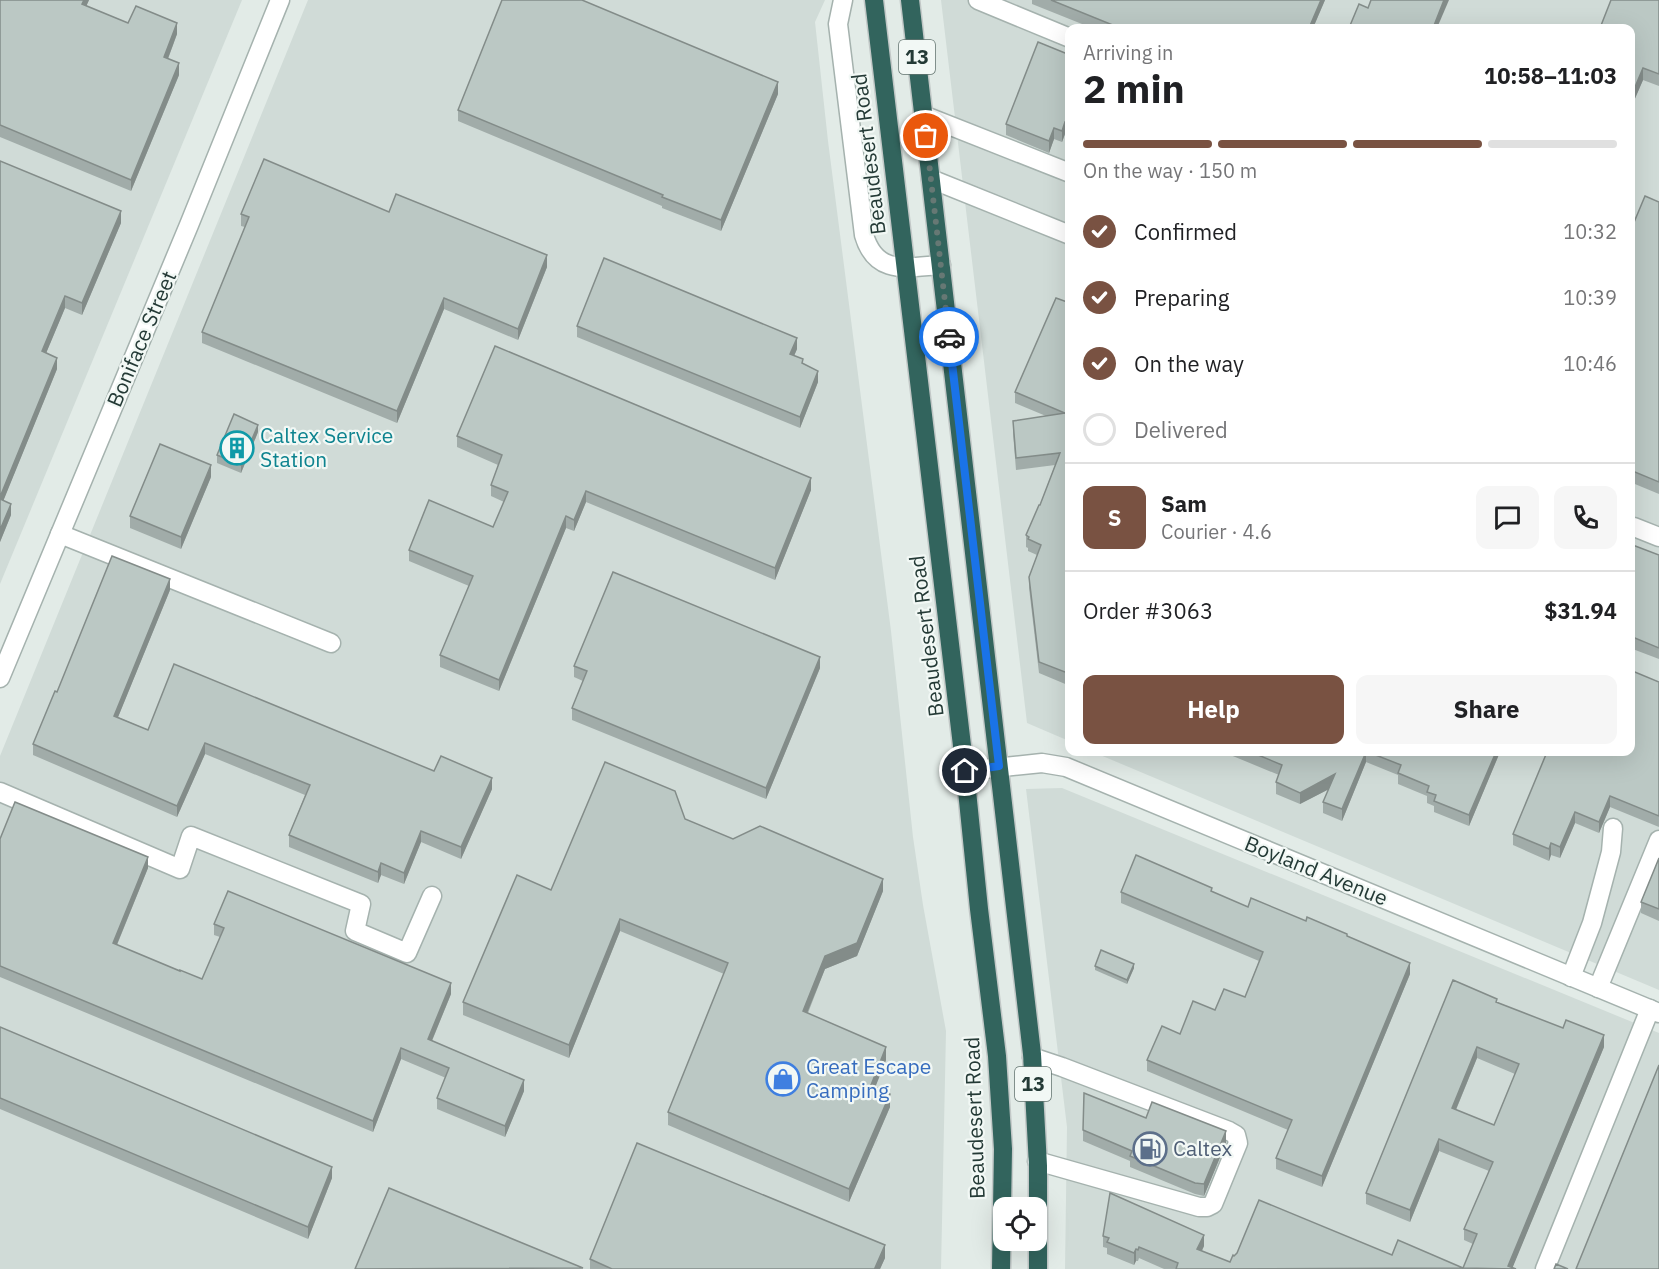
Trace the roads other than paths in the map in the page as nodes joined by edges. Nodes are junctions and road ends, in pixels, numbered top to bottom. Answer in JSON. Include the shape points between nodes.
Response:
{"nodes":[{"id":1,"x":280,"y":0,"type":"edge"},
{"id":2,"x":843,"y":0,"type":"edge"},
{"id":3,"x":873,"y":0,"type":"edge"},
{"id":4,"x":910,"y":0,"type":"edge"},
{"id":5,"x":978,"y":0,"type":"edge"},
{"id":6,"x":1065,"y":36,"type":"edge"},
{"id":7,"x":923,"y":115,"type":"junction"},
{"id":8,"x":1065,"y":171,"type":"edge"},
{"id":9,"x":931,"y":178,"type":"junction"},
{"id":10,"x":1065,"y":233,"type":"edge"},
{"id":11,"x":941,"y":265,"type":"junction"},
{"id":12,"x":906,"y":267,"type":"junction"},
{"id":13,"x":1635,"y":527,"type":"edge"},
{"id":14,"x":60,"y":534,"type":"junction"},
{"id":15,"x":1659,"y":537,"type":"edge"},
{"id":16,"x":331,"y":643,"type":"dead end"},
{"id":17,"x":0,"y":678,"type":"edge"},
{"id":18,"x":999,"y":766,"type":"junction"},
{"id":19,"x":965,"y":771,"type":"junction"},
{"id":20,"x":0,"y":792,"type":"edge"},
{"id":21,"x":1613,"y":828,"type":"dead end"},
{"id":22,"x":1659,"y":840,"type":"edge"},
{"id":23,"x":432,"y":896,"type":"dead end"},
{"id":24,"x":1571,"y":976,"type":"junction"},
{"id":25,"x":1598,"y":988,"type":"junction"},
{"id":26,"x":1654,"y":1011,"type":"edge"},
{"id":27,"x":1032,"y":1057,"type":"junction"},
{"id":28,"x":1037,"y":1161,"type":"junction"},
{"id":29,"x":1001,"y":1269,"type":"edge"},
{"id":30,"x":1038,"y":1269,"type":"edge"},
{"id":31,"x":1545,"y":1269,"type":"edge"}],
"edges":[{"from":1,"to":14,"type":"street","name":"Boniface Street"},
{"from":2,"to":12,"type":"street","via":[[838,24],[864,235],[877,259],[885,265]]},
{"from":3,"to":12,"type":"highway","name":"Beaudesert Road","number":"13"},
{"from":4,"to":7,"type":"highway","number":"13"},
{"from":5,"to":6,"type":"street"},
{"from":7,"to":8,"type":"street"},
{"from":7,"to":9,"type":"highway","number":"13"},
{"from":9,"to":10,"type":"street"},
{"from":9,"to":11,"type":"highway","number":"13"},
{"from":11,"to":12,"type":"street"},
{"from":11,"to":18,"type":"highway","number":"13"},
{"from":12,"to":19,"type":"highway","name":"Beaudesert Road","number":"13"},
{"from":13,"to":15,"type":"street"},
{"from":14,"to":16,"type":"street"},
{"from":14,"to":17,"type":"street","name":"Boniface Street"},
{"from":18,"to":19,"type":"street","name":"Boyland Avenue"},
{"from":18,"to":24,"type":"street","name":"Boyland Avenue","via":[[1042,763],[1066,767]]},
{"from":18,"to":27,"type":"highway","number":"13"},
{"from":19,"to":29,"type":"highway","name":"Beaudesert Road","number":"13","via":[[997,1056],[1003,1149]]},
{"from":20,"to":23,"type":"street","via":[[180,869],[191,836],[361,904],[355,931],[407,953]]},
{"from":21,"to":24,"type":"street","via":[[1611,852],[1592,923]]},
{"from":22,"to":25,"type":"street"},
{"from":24,"to":25,"type":"street","name":"Boyland Avenue"},
{"from":25,"to":26,"type":"street","name":"Boyland Avenue"},
{"from":26,"to":31,"type":"street"},
{"from":27,"to":28,"type":"highway","number":"13"},
{"from":27,"to":28,"type":"street","via":[[1229,1131],[1236,1135],[1238,1143],[1213,1204],[1207,1208]]},
{"from":28,"to":30,"type":"highway","number":"13"}]}
